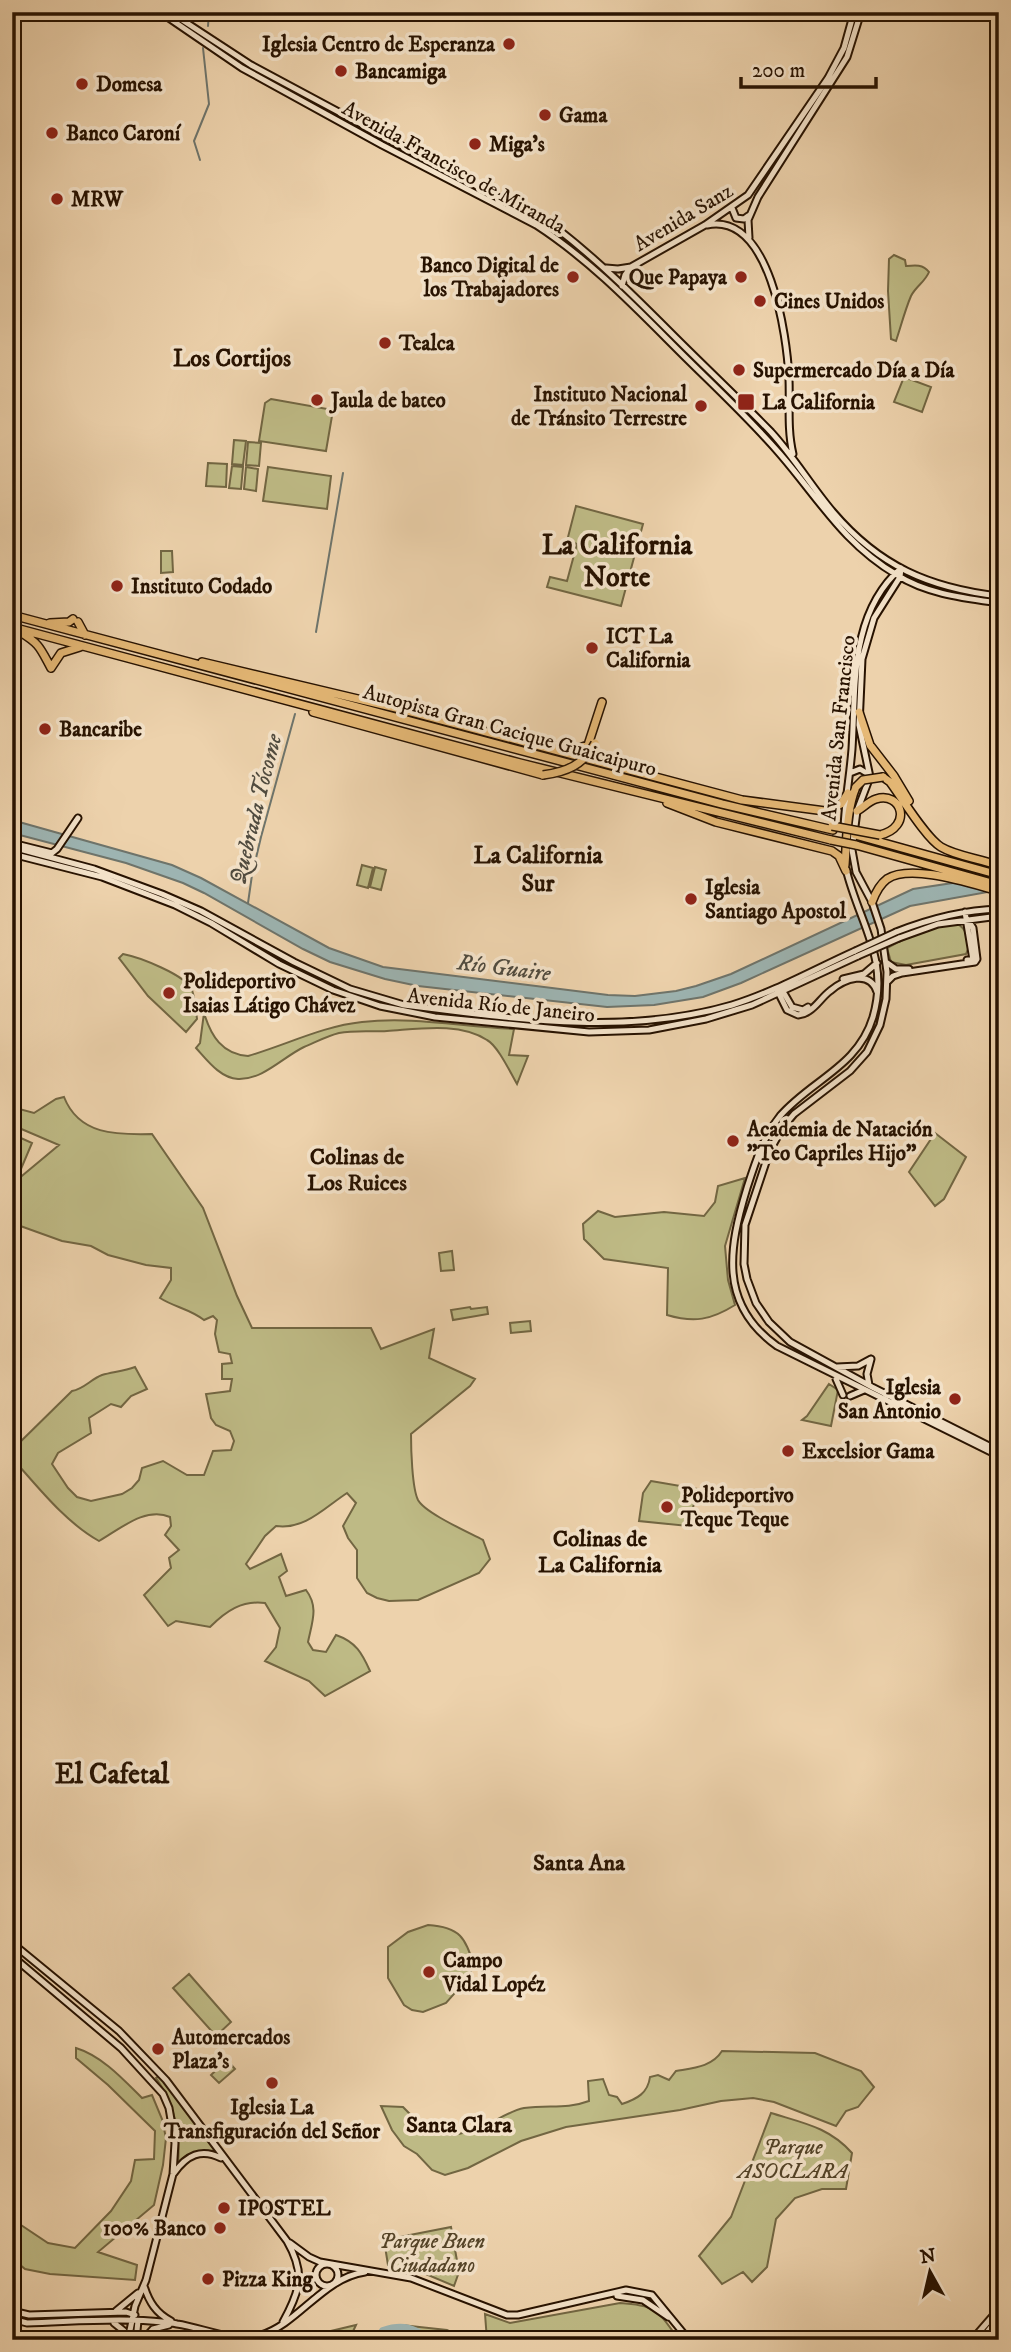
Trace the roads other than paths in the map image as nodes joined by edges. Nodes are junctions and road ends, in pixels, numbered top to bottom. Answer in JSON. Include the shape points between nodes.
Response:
{"nodes":[{"id":1,"x":160,"y":12,"type":"edge"},
{"id":2,"x":170,"y":12,"type":"edge"},
{"id":3,"x":854,"y":12,"type":"edge"},
{"id":4,"x":861,"y":12,"type":"edge"},
{"id":5,"x":732,"y":208,"type":"junction"},
{"id":6,"x":750,"y":213,"type":"junction"},
{"id":7,"x":705,"y":225,"type":"junction"},
{"id":8,"x":750,"y":240,"type":"junction"},
{"id":9,"x":603,"y":267,"type":"junction"},
{"id":10,"x":631,"y":267,"type":"junction"},
{"id":11,"x":623,"y":285,"type":"junction"},
{"id":12,"x":625,"y":298,"type":"junction"},
{"id":13,"x":794,"y":457,"type":"junction"},
{"id":14,"x":901,"y":568,"type":"junction"},
{"id":15,"x":897,"y":576,"type":"junction"},
{"id":16,"x":999,"y":596,"type":"edge"},
{"id":17,"x":999,"y":603,"type":"edge"},
{"id":18,"x":12,"y":615,"type":"edge"},
{"id":19,"x":35,"y":622,"type":"junction"},
{"id":20,"x":13,"y":627,"type":"edge"},
{"id":21,"x":86,"y":635,"type":"junction"},
{"id":22,"x":84,"y":647,"type":"junction"},
{"id":23,"x":166,"y":658,"type":"junction"},
{"id":24,"x":295,"y":702,"type":"junction"},
{"id":25,"x":400,"y":709,"type":"junction"},
{"id":26,"x":859,"y":712,"type":"junction"},
{"id":27,"x":850,"y":773,"type":"junction"},
{"id":28,"x":870,"y":777,"type":"junction"},
{"id":29,"x":637,"y":791,"type":"junction"},
{"id":30,"x":848,"y":793,"type":"junction"},
{"id":31,"x":857,"y":811,"type":"junction"},
{"id":32,"x":915,"y":815,"type":"junction"},
{"id":33,"x":78,"y":818,"type":"dead end"},
{"id":34,"x":833,"y":828,"type":"junction"},
{"id":35,"x":12,"y":845,"type":"edge"},
{"id":36,"x":12,"y":854,"type":"edge"},
{"id":37,"x":999,"y":866,"type":"edge"},
{"id":38,"x":845,"y":868,"type":"junction"},
{"id":39,"x":999,"y":875,"type":"edge"},
{"id":40,"x":999,"y":885,"type":"edge"},
{"id":41,"x":999,"y":891,"type":"edge"},
{"id":42,"x":872,"y":902,"type":"junction"},
{"id":43,"x":999,"y":909,"type":"edge"},
{"id":44,"x":966,"y":916,"type":"junction"},
{"id":45,"x":999,"y":916,"type":"edge"},
{"id":46,"x":983,"y":918,"type":"junction"},
{"id":47,"x":957,"y":921,"type":"junction"},
{"id":48,"x":971,"y":930,"type":"junction"},
{"id":49,"x":897,"y":935,"type":"junction"},
{"id":50,"x":856,"y":953,"type":"junction"},
{"id":51,"x":886,"y":962,"type":"junction"},
{"id":52,"x":877,"y":963,"type":"junction"},
{"id":53,"x":888,"y":982,"type":"junction"},
{"id":54,"x":792,"y":987,"type":"junction"},
{"id":55,"x":779,"y":989,"type":"junction"},
{"id":56,"x":877,"y":994,"type":"junction"},
{"id":57,"x":765,"y":999,"type":"junction"},
{"id":58,"x":786,"y":1004,"type":"junction"},
{"id":59,"x":835,"y":1367,"type":"junction"},
{"id":60,"x":834,"y":1376,"type":"junction"},
{"id":61,"x":872,"y":1387,"type":"junction"},
{"id":62,"x":864,"y":1390,"type":"junction"},
{"id":63,"x":843,"y":1395,"type":"dead end"},
{"id":64,"x":850,"y":1396,"type":"dead end"},
{"id":65,"x":999,"y":1454,"type":"edge"},
{"id":66,"x":12,"y":1943,"type":"edge"},
{"id":67,"x":12,"y":1955,"type":"edge"},
{"id":68,"x":224,"y":2160,"type":"junction"},
{"id":69,"x":173,"y":2174,"type":"junction"},
{"id":70,"x":288,"y":2241,"type":"junction"},
{"id":71,"x":330,"y":2265,"type":"junction"},
{"id":72,"x":372,"y":2271,"type":"junction"},
{"id":73,"x":144,"y":2284,"type":"junction"},
{"id":74,"x":334,"y":2284,"type":"junction"},
{"id":75,"x":999,"y":2309,"type":"edge"},
{"id":76,"x":12,"y":2311,"type":"edge"},
{"id":77,"x":101,"y":2312,"type":"junction"},
{"id":78,"x":134,"y":2314,"type":"junction"},
{"id":79,"x":999,"y":2318,"type":"edge"},
{"id":80,"x":12,"y":2319,"type":"edge"},
{"id":81,"x":135,"y":2321,"type":"junction"},
{"id":82,"x":104,"y":2322,"type":"junction"},
{"id":83,"x":283,"y":2322,"type":"junction"},
{"id":84,"x":177,"y":2324,"type":"junction"},
{"id":85,"x":128,"y":2340,"type":"edge"},
{"id":86,"x":136,"y":2340,"type":"edge"},
{"id":87,"x":143,"y":2340,"type":"edge"},
{"id":88,"x":689,"y":2340,"type":"edge"},
{"id":89,"x":972,"y":2340,"type":"edge"},
{"id":90,"x":981,"y":2340,"type":"edge"}],
"edges":[{"from":1,"to":12,"type":"street","name":"Avenida Francisco de Miranda","via":[[242,68],[536,225],[582,258]]},
{"from":2,"to":9,"type":"street","name":"Avenida Francisco de Miranda","via":[[251,65],[559,230]]},
{"from":3,"to":5,"type":"street","name":"Avenida Sanz","via":[[844,48],[828,78],[760,180]]},
{"from":4,"to":6,"type":"street","name":"Avenida Sanz","via":[[847,57]]},
{"from":5,"to":6,"type":"street","via":[[738,218]]},
{"from":5,"to":7,"type":"street","name":"Avenida Sanz"},
{"from":6,"to":8,"type":"street","name":"Avenida Sanz"},
{"from":7,"to":8,"type":"street","via":[[729,225]]},
{"from":7,"to":10,"type":"street","name":"Avenida Sanz"},
{"from":8,"to":13,"type":"street","via":[[769,272],[782,325]]},
{"from":9,"to":10,"type":"street"},
{"from":9,"to":11,"type":"street","name":"Avenida Francisco de Miranda"},
{"from":10,"to":11,"type":"street"},
{"from":11,"to":12,"type":"street"},
{"from":11,"to":13,"type":"street","name":"Avenida Francisco de Miranda"},
{"from":12,"to":15,"type":"street","name":"Avenida Francisco de Miranda","via":[[744,414],[857,547]]},
{"from":13,"to":14,"type":"street","name":"Avenida Francisco de Miranda","via":[[844,524]]},
{"from":14,"to":15,"type":"street","name":"Avenida San Francisco"},
{"from":14,"to":16,"type":"street","name":"Avenida Francisco de Miranda","via":[[934,584]]},
{"from":15,"to":17,"type":"street","name":"Avenida Francisco de Miranda","via":[[950,595]]},
{"from":15,"to":26,"type":"street","name":"Avenida San Francisco","via":[[869,629]]},
{"from":15,"to":27,"type":"street","name":"Avenida San Francisco","via":[[872,607],[859,643]]},
{"from":18,"to":19,"type":"highway","name":"Autopista Gran Cacique Guaicaipuro"},
{"from":19,"to":21,"type":"highway","name":"Autopista Gran Cacique Guaicaipuro"},
{"from":19,"to":21,"type":"highway","via":[[76,620]]},
{"from":20,"to":22,"type":"highway","name":"Autopista Gran Cacique Guaicaipuro"},
{"from":20,"to":22,"type":"highway","via":[[36,642],[51,668],[61,653]]},
{"from":21,"to":23,"type":"highway","name":"Autopista Gran Cacique Guaicaipuro"},
{"from":22,"to":24,"type":"highway","name":"Autopista Gran Cacique Guaicaipuro"},
{"from":23,"to":25,"type":"highway"},
{"from":23,"to":34,"type":"highway","name":"Autopista Gran Cacique Guaicaipuro","via":[[699,798]]},
{"from":24,"to":25,"type":"highway","bridge":true,"via":[[303,709],[543,775],[565,771],[583,760],[595,743],[604,703],[589,744],[574,750]]},
{"from":24,"to":29,"type":"highway","name":"Autopista Gran Cacique Guaicaipuro"},
{"from":25,"to":30,"type":"highway","via":[[753,802],[825,811],[841,804]]},
{"from":26,"to":28,"type":"street","name":"Avenida San Francisco"},
{"from":26,"to":32,"type":"highway","via":[[870,745],[901,786]]},
{"from":27,"to":28,"type":"street","via":[[860,769]]},
{"from":27,"to":30,"type":"street","name":"Avenida San Francisco"},
{"from":28,"to":31,"type":"street","name":"Avenida San Francisco"},
{"from":29,"to":38,"type":"highway","via":[[716,822],[832,851]]},
{"from":29,"to":40,"type":"highway","name":"Autopista Gran Cacique Guaicaipuro","bridge":true},
{"from":30,"to":38,"type":"street","name":"Avenida San Francisco"},
{"from":31,"to":34,"type":"highway","bridge":true,"via":[[877,798],[897,804],[901,815],[898,826],[880,835]]},
{"from":31,"to":42,"type":"street","name":"Avenida San Francisco","via":[[853,859]]},
{"from":32,"to":37,"type":"highway","via":[[941,847]]},
{"from":32,"to":38,"type":"highway","bridge":true,"via":[[883,777],[863,780],[853,796]]},
{"from":33,"to":35,"type":"street","via":[[52,853]]},
{"from":34,"to":39,"type":"highway","name":"Autopista Gran Cacique Guaicaipuro","bridge":true},
{"from":35,"to":55,"type":"street","name":"Avenida Río de Janeiro","via":[[162,894],[331,981],[404,1005],[611,1024],[708,1011]]},
{"from":36,"to":57,"type":"street","name":"Avenida Río de Janeiro","via":[[102,877],[175,905],[325,986],[366,1003],[418,1014],[589,1032],[632,1032],[696,1021]]},
{"from":38,"to":52,"type":"street","name":"Avenida San Francisco"},
{"from":41,"to":42,"type":"highway","via":[[953,879],[898,874],[881,884]]},
{"from":42,"to":51,"type":"street","name":"Avenida San Francisco"},
{"from":43,"to":44,"type":"street","name":"Avenida Río de Janeiro"},
{"from":44,"to":46,"type":"street","name":"Avenida Río de Janeiro"},
{"from":44,"to":47,"type":"street","name":"Avenida Río de Janeiro"},
{"from":44,"to":48,"type":"street"},
{"from":44,"to":49,"type":"street","name":"Avenida Río de Janeiro","via":[[935,919]]},
{"from":45,"to":46,"type":"street","name":"Avenida Río de Janeiro"},
{"from":46,"to":48,"type":"street"},
{"from":47,"to":48,"type":"street"},
{"from":47,"to":49,"type":"street","name":"Avenida Río de Janeiro"},
{"from":48,"to":51,"type":"street","via":[[973,960],[901,969]]},
{"from":48,"to":53,"type":"street","via":[[975,962],[902,973]]},
{"from":49,"to":50,"type":"street","name":"Avenida Río de Janeiro","bridge":true},
{"from":50,"to":54,"type":"street","name":"Avenida Río de Janeiro"},
{"from":50,"to":55,"type":"street","name":"Avenida Río de Janeiro"},
{"from":51,"to":53,"type":"street","name":"Avenida San Francisco"},
{"from":52,"to":56,"type":"street","name":"Avenida San Francisco"},
{"from":52,"to":58,"type":"street","via":[[868,972],[829,987],[805,1009]]},
{"from":53,"to":59,"type":"street","name":"Avenida San Francisco","via":[[872,1044],[850,1071],[783,1127],[766,1158],[745,1225],[745,1272],[758,1307],[790,1342]]},
{"from":54,"to":55,"type":"street","name":"Avenida Río de Janeiro"},
{"from":54,"to":58,"type":"street"},
{"from":55,"to":57,"type":"street","name":"Avenida Río de Janeiro"},
{"from":55,"to":58,"type":"street"},
{"from":56,"to":58,"type":"street","via":[[871,980],[860,978],[837,985],[802,1015],[792,1013]]},
{"from":56,"to":60,"type":"street","name":"Avenida San Francisco","via":[[870,1026],[856,1051],[788,1108],[771,1129],[751,1175],[732,1247],[738,1296],[760,1332],[785,1352]]},
{"from":57,"to":58,"type":"street"},
{"from":59,"to":61,"type":"street","name":"Avenida San Francisco"},
{"from":59,"to":61,"type":"street","via":[[858,1366],[870,1359],[866,1378]]},
{"from":60,"to":62,"type":"street","name":"Avenida San Francisco"},
{"from":60,"to":63,"type":"street"},
{"from":61,"to":65,"type":"street","name":"Avenida San Francisco"},
{"from":62,"to":64,"type":"street"},
{"from":62,"to":65,"type":"street","name":"Avenida San Francisco"},
{"from":66,"to":68,"type":"street","via":[[119,2031],[173,2088]]},
{"from":67,"to":69,"type":"street","via":[[112,2039],[163,2094],[174,2136]]},
{"from":68,"to":69,"type":"street","via":[[197,2153]]},
{"from":68,"to":70,"type":"street"},
{"from":69,"to":73,"type":"street"},
{"from":70,"to":71,"type":"street"},
{"from":70,"to":83,"type":"street","via":[[297,2261],[299,2287]]},
{"from":71,"to":72,"type":"street"},
{"from":71,"to":74,"type":"street","via":[[338,2273]]},
{"from":71,"to":74,"type":"street","via":[[320,2267],[317,2276],[322,2284]]},
{"from":72,"to":74,"type":"street"},
{"from":72,"to":88,"type":"street","via":[[422,2281],[513,2315],[626,2291],[652,2294]]},
{"from":73,"to":77,"type":"street","via":[[117,2311]]},
{"from":73,"to":78,"type":"street"},
{"from":73,"to":84,"type":"street","via":[[155,2309]]},
{"from":74,"to":83,"type":"street"},
{"from":75,"to":89,"type":"street"},
{"from":76,"to":77,"type":"street","via":[[29,2315]]},
{"from":77,"to":78,"type":"street"},
{"from":78,"to":81,"type":"street"},
{"from":79,"to":90,"type":"street"},
{"from":80,"to":82,"type":"street","via":[[27,2323]]},
{"from":81,"to":82,"type":"street"},
{"from":81,"to":84,"type":"street"},
{"from":81,"to":85,"type":"street"},
{"from":81,"to":86,"type":"street"},
{"from":82,"to":85,"type":"street","via":[[119,2326]]},
{"from":83,"to":84,"type":"street","via":[[260,2335],[245,2337]]},
{"from":84,"to":87,"type":"street","via":[[153,2329]]}]}
